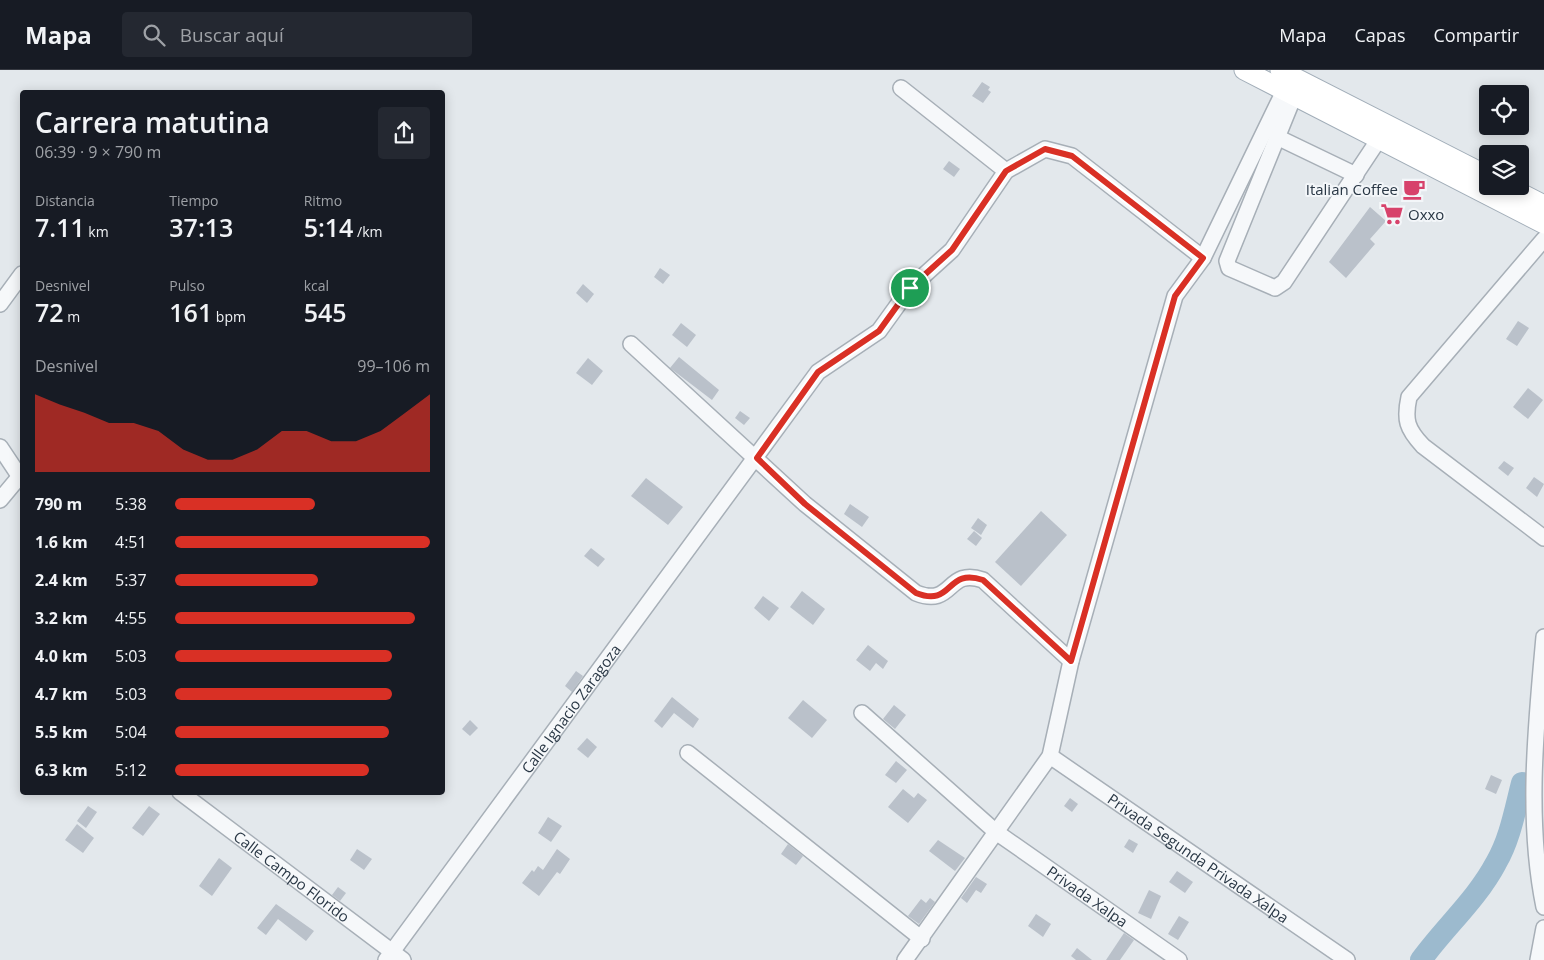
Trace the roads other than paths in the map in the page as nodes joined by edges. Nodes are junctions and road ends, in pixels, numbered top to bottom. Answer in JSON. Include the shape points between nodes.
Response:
{"nodes":[{"id":1,"x":1244,"y":70,"type":"edge"},
{"id":2,"x":1280,"y":70,"type":"edge"},
{"id":3,"x":900,"y":88,"type":"dead end"},
{"id":4,"x":1289,"y":93,"type":"junction"},
{"id":5,"x":1279,"y":138,"type":"junction"},
{"id":6,"x":1379,"y":139,"type":"junction"},
{"id":7,"x":1006,"y":171,"type":"junction"},
{"id":8,"x":1479,"y":171,"type":"edge"},
{"id":9,"x":1356,"y":175,"type":"junction"},
{"id":10,"x":1525,"y":195,"type":"edge"},
{"id":11,"x":1544,"y":205,"type":"edge"},
{"id":12,"x":1544,"y":224,"type":"edge"},
{"id":13,"x":1544,"y":239,"type":"edge"},
{"id":14,"x":1203,"y":258,"type":"junction"},
{"id":15,"x":20,"y":277,"type":"edge"},
{"id":16,"x":0,"y":304,"type":"edge"},
{"id":17,"x":631,"y":344,"type":"dead end"},
{"id":18,"x":0,"y":447,"type":"edge"},
{"id":19,"x":757,"y":458,"type":"junction"},
{"id":20,"x":20,"y":477,"type":"edge"},
{"id":21,"x":20,"y":479,"type":"edge"},
{"id":22,"x":0,"y":500,"type":"edge"},
{"id":23,"x":1544,"y":538,"type":"edge"},
{"id":24,"x":1544,"y":637,"type":"edge"},
{"id":25,"x":1071,"y":661,"type":"junction"},
{"id":26,"x":862,"y":713,"type":"dead end"},
{"id":27,"x":688,"y":753,"type":"dead end"},
{"id":28,"x":1050,"y":756,"type":"junction"},
{"id":29,"x":184,"y":795,"type":"edge"},
{"id":30,"x":996,"y":832,"type":"junction"},
{"id":31,"x":1544,"y":907,"type":"edge"},
{"id":32,"x":1544,"y":928,"type":"edge"},
{"id":33,"x":922,"y":939,"type":"junction"},
{"id":34,"x":394,"y":957,"type":"edge"},
{"id":35,"x":906,"y":960,"type":"edge"},
{"id":36,"x":1179,"y":960,"type":"edge"},
{"id":37,"x":1347,"y":960,"type":"edge"},
{"id":38,"x":1538,"y":960,"type":"edge"}],
"edges":[{"from":1,"to":4,"type":"main road"},
{"from":2,"to":8,"type":"main road"},
{"from":3,"to":7,"type":"street"},
{"from":4,"to":5,"type":"street"},
{"from":4,"to":6,"type":"main road"},
{"from":4,"to":14,"type":"street"},
{"from":5,"to":9,"type":"street"},
{"from":5,"to":9,"type":"street","via":[[1227,261],[1229,268],[1275,288],[1284,282]]},
{"from":6,"to":9,"type":"street"},
{"from":6,"to":12,"type":"main road"},
{"from":7,"to":14,"type":"street","via":[[1045,149],[1072,156]]},
{"from":7,"to":19,"type":"street","name":"Calle Ignacio Zaragoza","via":[[952,250],[910,288],[879,331],[818,372]]},
{"from":10,"to":11,"type":"main road"},
{"from":13,"to":23,"type":"street","via":[[1410,397],[1405,414],[1412,434],[1423,446]]},
{"from":14,"to":25,"type":"street","via":[[1175,296]]},
{"from":15,"to":16,"type":"street"},
{"from":17,"to":19,"type":"street"},
{"from":18,"to":20,"type":"street"},
{"from":19,"to":25,"type":"street","via":[[805,504],[916,593],[929,598],[942,595],[959,578],[971,576],[983,580]]},
{"from":19,"to":34,"type":"street","name":"Calle Ignacio Zaragoza"},
{"from":21,"to":22,"type":"street"},
{"from":24,"to":31,"type":"street","via":[[1535,810],[1538,877]]},
{"from":25,"to":28,"type":"street"},
{"from":26,"to":30,"type":"street","name":"Privada Xalpa"},
{"from":27,"to":33,"type":"street"},
{"from":28,"to":30,"type":"street"},
{"from":28,"to":37,"type":"street","name":"Privada Segunda Privada Xalpa"},
{"from":29,"to":34,"type":"street","name":"Calle Campo Florido"},
{"from":30,"to":33,"type":"street"},
{"from":30,"to":36,"type":"street","name":"Privada Xalpa"},
{"from":32,"to":38,"type":"street"},
{"from":33,"to":35,"type":"street"}]}
